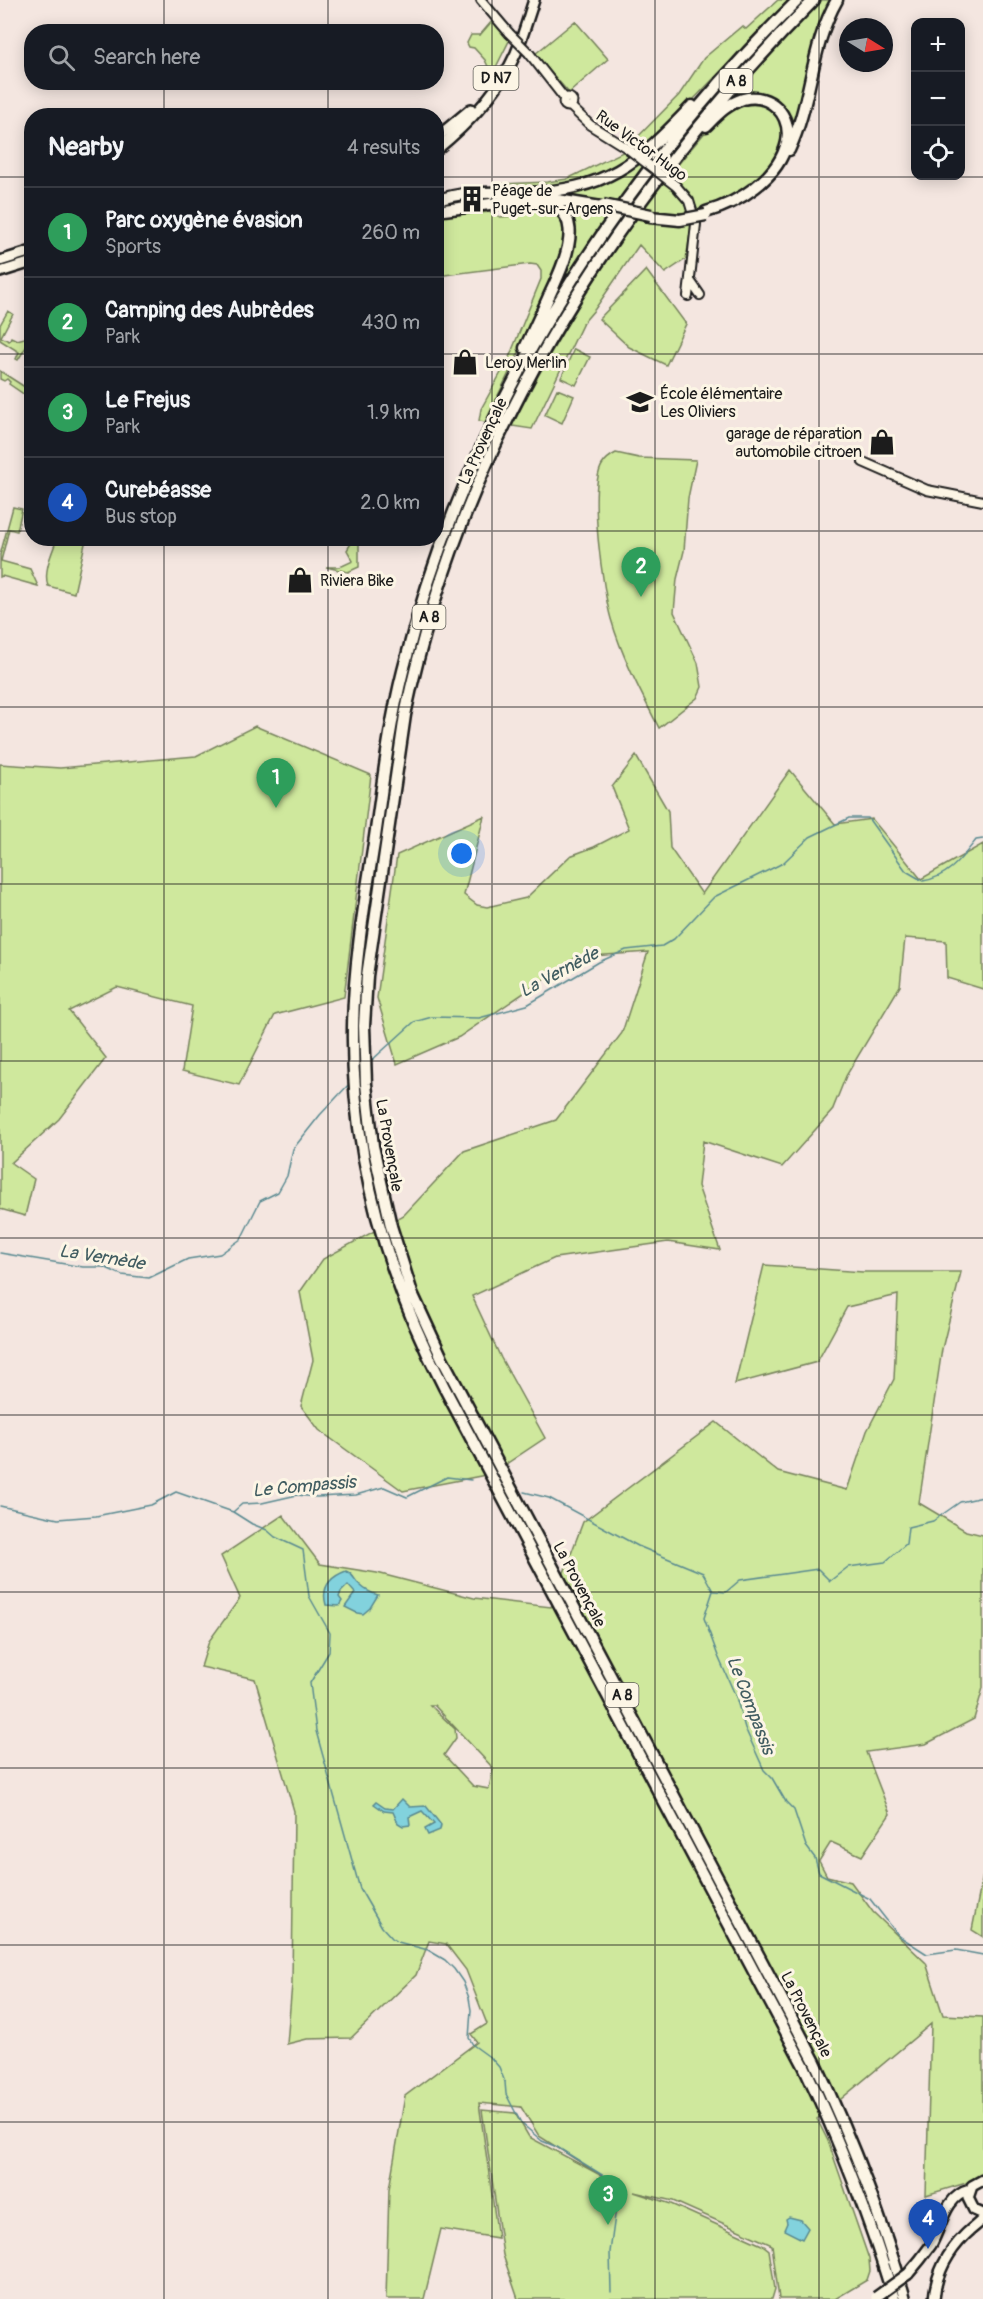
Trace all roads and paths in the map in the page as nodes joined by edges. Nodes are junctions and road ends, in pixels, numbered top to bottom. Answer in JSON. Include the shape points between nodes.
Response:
{"nodes":[{"id":1,"x":481,"y":0,"type":"edge"},
{"id":2,"x":534,"y":0,"type":"edge"},
{"id":3,"x":798,"y":0,"type":"edge"},
{"id":4,"x":814,"y":0,"type":"edge"},
{"id":5,"x":837,"y":0,"type":"edge"},
{"id":6,"x":726,"y":76,"type":"junction"},
{"id":7,"x":471,"y":117,"type":"junction"},
{"id":8,"x":444,"y":132,"type":"edge"},
{"id":9,"x":444,"y":138,"type":"edge"},
{"id":10,"x":444,"y":142,"type":"edge"},
{"id":11,"x":665,"y":167,"type":"junction"},
{"id":12,"x":519,"y":197,"type":"junction"},
{"id":13,"x":444,"y":198,"type":"edge"},
{"id":14,"x":444,"y":210,"type":"edge"},
{"id":15,"x":706,"y":214,"type":"junction"},
{"id":16,"x":24,"y":254,"type":"edge"},
{"id":17,"x":0,"y":261,"type":"edge"},
{"id":18,"x":24,"y":264,"type":"edge"},
{"id":19,"x":0,"y":272,"type":"edge"},
{"id":20,"x":691,"y":280,"type":"junction"},
{"id":21,"x":700,"y":295,"type":"dead end"},
{"id":22,"x":688,"y":296,"type":"dead end"},
{"id":23,"x":497,"y":417,"type":"junction"},
{"id":24,"x":863,"y":462,"type":"dead end"},
{"id":25,"x":983,"y":501,"type":"edge"},
{"id":26,"x":444,"y":543,"type":"edge"},
{"id":27,"x":443,"y":546,"type":"edge"},
{"id":28,"x":983,"y":2180,"type":"edge"},
{"id":29,"x":970,"y":2190,"type":"junction"},
{"id":30,"x":947,"y":2209,"type":"junction"},
{"id":31,"x":976,"y":2210,"type":"edge"},
{"id":32,"x":983,"y":2219,"type":"edge"},
{"id":33,"x":968,"y":2232,"type":"junction"},
{"id":34,"x":875,"y":2298,"type":"edge"},
{"id":35,"x":894,"y":2299,"type":"edge"},
{"id":36,"x":905,"y":2299,"type":"edge"},
{"id":37,"x":934,"y":2299,"type":"edge"}],
"edges":[{"from":1,"to":20,"type":"street","name":"Rue Victor Hugo","bridge":true,"via":[[590,125],[627,148],[690,201],[696,224]]},
{"from":2,"to":7,"type":"main road","number":"D N7","via":[[510,66]]},
{"from":2,"to":8,"type":"main road","number":"D N7","via":[[512,51],[487,91]]},
{"from":3,"to":6,"type":"highway","name":"La Provençale","number":"A 8"},
{"from":4,"to":11,"type":"highway","name":"La Provençale","number":"A 8","via":[[732,86]]},
{"from":5,"to":15,"type":"highway","via":[[820,38],[788,153],[751,194],[725,209]]},
{"from":6,"to":12,"type":"highway","via":[[654,145],[618,171],[575,187]]},
{"from":6,"to":23,"type":"highway","name":"La Provençale","number":"A 8","via":[[663,151],[614,218],[538,338]]},
{"from":7,"to":9,"type":"main road"},
{"from":7,"to":10,"type":"main road","number":"D N7"},
{"from":11,"to":15,"type":"highway","via":[[718,113],[736,102],[759,98],[780,110],[788,134],[779,160],[751,190]]},
{"from":11,"to":36,"type":"highway","name":"La Provençale","number":"A 8","via":[[606,248],[539,358],[469,507],[433,603],[412,678],[398,756],[367,976],[364,1053],[368,1112],[380,1184],[412,1293],[442,1358],[815,2062],[867,2183]]},
{"from":12,"to":13,"type":"highway","via":[[454,195]]},
{"from":12,"to":14,"type":"highway"},
{"from":12,"to":15,"type":"highway","bridge":true,"via":[[602,206],[650,216],[680,218]]},
{"from":12,"to":23,"type":"highway","via":[[555,206],[565,216],[570,241]]},
{"from":16,"to":17,"type":"main road"},
{"from":18,"to":19,"type":"main road"},
{"from":20,"to":21,"type":"street"},
{"from":20,"to":22,"type":"street","name":"Rue Victor Hugo"},
{"from":23,"to":26,"type":"highway","name":"La Provençale","number":"A 8"},
{"from":24,"to":25,"type":"street","via":[[927,490]]},
{"from":27,"to":35,"type":"highway","name":"La Provençale","number":"A 8","via":[[414,629],[393,712],[361,924],[353,1063],[370,1192],[402,1298],[440,1378],[804,2066],[847,2164]]},
{"from":28,"to":29,"type":"main road"},
{"from":29,"to":30,"type":"main road","via":[[956,2196]]},
{"from":29,"to":31,"type":"main road","via":[[968,2198]]},
{"from":30,"to":31,"type":"main road","via":[[958,2204]]},
{"from":30,"to":34,"type":"main road","bridge":true,"via":[[928,2249],[908,2274]]},
{"from":31,"to":33,"type":"main road"},
{"from":32,"to":33,"type":"main road"},
{"from":33,"to":37,"type":"main road","via":[[946,2257]]}]}
